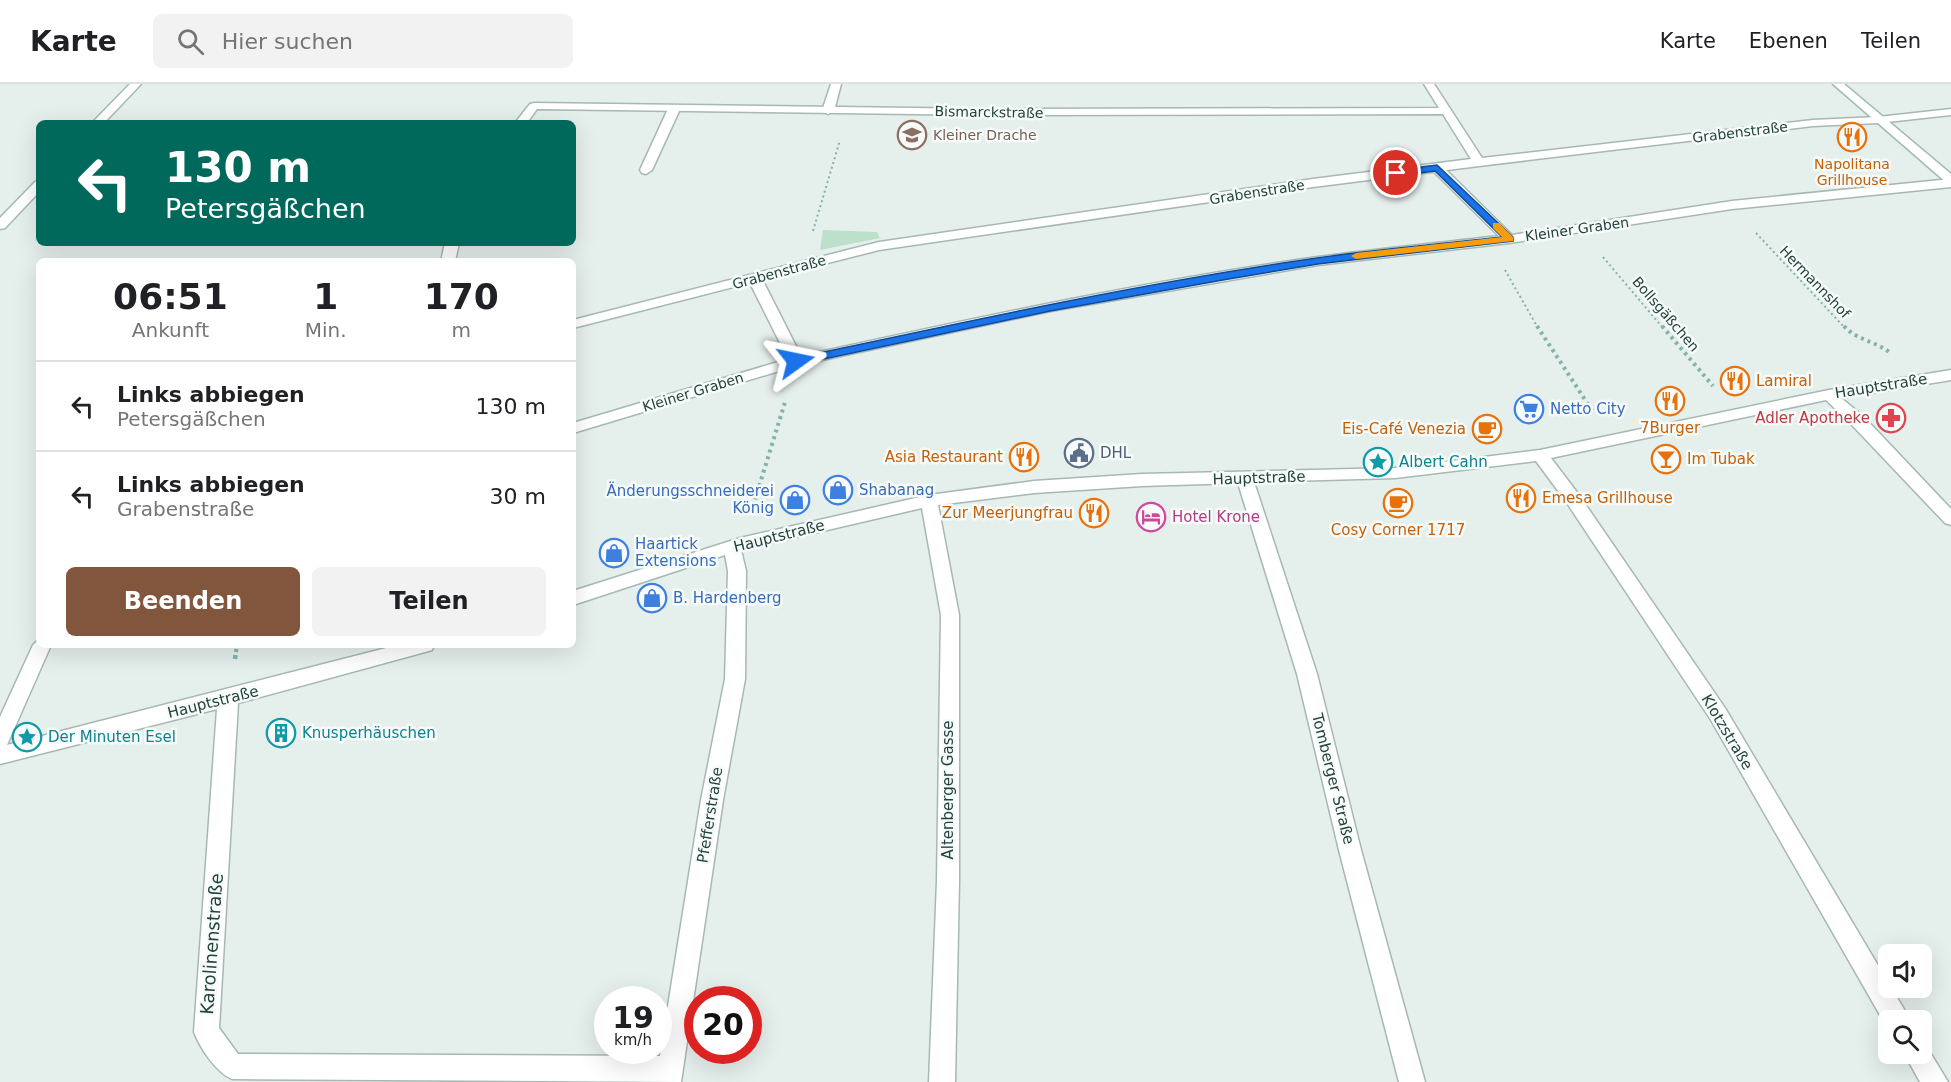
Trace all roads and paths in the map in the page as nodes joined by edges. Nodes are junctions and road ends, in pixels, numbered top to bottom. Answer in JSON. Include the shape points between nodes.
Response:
{"nodes":[{"id":1,"x":136,"y":84,"type":"edge"},
{"id":2,"x":836,"y":84,"type":"edge"},
{"id":3,"x":1429,"y":84,"type":"edge"},
{"id":4,"x":1838,"y":84,"type":"edge"},
{"id":5,"x":674,"y":109,"type":"junction"},
{"id":6,"x":828,"y":111,"type":"junction"},
{"id":7,"x":850,"y":111,"type":"junction"},
{"id":8,"x":1444,"y":111,"type":"junction"},
{"id":9,"x":1951,"y":112,"type":"edge"},
{"id":10,"x":101,"y":120,"type":"edge"},
{"id":11,"x":523,"y":120,"type":"edge"},
{"id":12,"x":1878,"y":120,"type":"junction"},
{"id":13,"x":1479,"y":162,"type":"junction"},
{"id":14,"x":1437,"y":168,"type":"junction"},
{"id":15,"x":646,"y":170,"type":"dead end"},
{"id":16,"x":1951,"y":182,"type":"edge"},
{"id":17,"x":36,"y":188,"type":"edge"},
{"id":18,"x":1732,"y":205,"type":"junction"},
{"id":19,"x":0,"y":225,"type":"edge"},
{"id":20,"x":1579,"y":229,"type":"junction"},
{"id":21,"x":1509,"y":239,"type":"junction"},
{"id":22,"x":1489,"y":241,"type":"junction"},
{"id":23,"x":805,"y":266,"type":"junction"},
{"id":24,"x":755,"y":279,"type":"junction"},
{"id":25,"x":576,"y":323,"type":"edge"},
{"id":26,"x":796,"y":361,"type":"junction"},
{"id":27,"x":1951,"y":375,"type":"edge"},
{"id":28,"x":1923,"y":379,"type":"junction"},
{"id":29,"x":1829,"y":394,"type":"junction"},
{"id":30,"x":1737,"y":414,"type":"junction"},
{"id":31,"x":576,"y":427,"type":"edge"},
{"id":32,"x":1612,"y":441,"type":"junction"},
{"id":33,"x":1540,"y":455,"type":"junction"},
{"id":34,"x":1245,"y":479,"type":"junction"},
{"id":35,"x":929,"y":501,"type":"junction"},
{"id":36,"x":1951,"y":519,"type":"edge"},
{"id":37,"x":736,"y":545,"type":"junction"},
{"id":38,"x":576,"y":597,"type":"edge"},
{"id":39,"x":41,"y":648,"type":"edge"},
{"id":40,"x":414,"y":648,"type":"edge"},
{"id":41,"x":228,"y":698,"type":"junction"},
{"id":42,"x":0,"y":739,"type":"edge"},
{"id":43,"x":0,"y":755,"type":"edge"},
{"id":44,"x":1890,"y":1010,"type":"edge"},
{"id":45,"x":1923,"y":1064,"type":"edge"},
{"id":46,"x":670,"y":1075,"type":"edge"},
{"id":47,"x":942,"y":1082,"type":"edge"},
{"id":48,"x":1412,"y":1082,"type":"edge"},
{"id":49,"x":1935,"y":1082,"type":"edge"}],
"edges":[{"from":1,"to":10,"type":"street"},
{"from":2,"to":6,"type":"street"},
{"from":3,"to":8,"type":"street"},
{"from":4,"to":12,"type":"street"},
{"from":5,"to":6,"type":"street","name":"Bismarckstraße"},
{"from":5,"to":11,"type":"street","name":"Bismarckstraße","via":[[534,106]]},
{"from":5,"to":15,"type":"street"},
{"from":6,"to":7,"type":"street","name":"Bismarckstraße"},
{"from":7,"to":8,"type":"street","name":"Bismarckstraße"},
{"from":7,"to":23,"type":"path"},
{"from":8,"to":13,"type":"street"},
{"from":9,"to":12,"type":"street","name":"Grabenstraße"},
{"from":12,"to":13,"type":"street","name":"Grabenstraße","via":[[1813,123]]},
{"from":12,"to":16,"type":"street"},
{"from":13,"to":14,"type":"street","name":"Grabenstraße"},
{"from":14,"to":21,"type":"street"},
{"from":14,"to":23,"type":"street","name":"Grabenstraße","via":[[879,246]]},
{"from":16,"to":18,"type":"street","name":"Kleiner Graben"},
{"from":17,"to":19,"type":"street"},
{"from":18,"to":20,"type":"street","name":"Kleiner Graben"},
{"from":18,"to":28,"type":"path","name":"Hermannshof","via":[[1852,335],[1878,344]]},
{"from":20,"to":21,"type":"street","name":"Kleiner Graben"},
{"from":20,"to":30,"type":"path","name":"Bollsgäßchen"},
{"from":21,"to":22,"type":"street","name":"Kleiner Graben"},
{"from":22,"to":26,"type":"street","name":"Kleiner Graben","via":[[1318,261],[1223,277],[1050,307]]},
{"from":22,"to":32,"type":"path","via":[[1550,348]]},
{"from":23,"to":24,"type":"street","name":"Grabenstraße"},
{"from":24,"to":25,"type":"street","name":"Grabenstraße"},
{"from":24,"to":26,"type":"street"},
{"from":26,"to":31,"type":"street","name":"Kleiner Graben"},
{"from":26,"to":37,"type":"path","via":[[774,439]]},
{"from":27,"to":28,"type":"street","name":"Hauptstraße"},
{"from":28,"to":29,"type":"street","name":"Hauptstraße"},
{"from":29,"to":30,"type":"street","name":"Hauptstraße"},
{"from":29,"to":36,"type":"street"},
{"from":30,"to":32,"type":"street","name":"Hauptstraße"},
{"from":32,"to":33,"type":"street","name":"Hauptstraße"},
{"from":33,"to":34,"type":"street","name":"Hauptstraße","via":[[1395,473]]},
{"from":33,"to":44,"type":"street","name":"Klotzstraße","via":[[1718,714]]},
{"from":34,"to":35,"type":"street","name":"Hauptstraße","via":[[1034,487]]},
{"from":34,"to":48,"type":"street","name":"Tomberger Straße","via":[[1307,674]]},
{"from":35,"to":37,"type":"street","name":"Hauptstraße"},
{"from":35,"to":47,"type":"street","name":"Altenberger Gasse","via":[[950,615]]},
{"from":37,"to":38,"type":"street","name":"Hauptstraße"},
{"from":37,"to":46,"type":"street","name":"Pfefferstraße","via":[[735,679],[712,800]]},
{"from":39,"to":42,"type":"street"},
{"from":40,"to":41,"type":"street","name":"Hauptstraße"},
{"from":41,"to":43,"type":"street","name":"Hauptstraße"},
{"from":41,"to":46,"type":"street","name":"Karolinenstraße","via":[[206,1032],[232,1066]]},
{"from":45,"to":49,"type":"street"}]}
